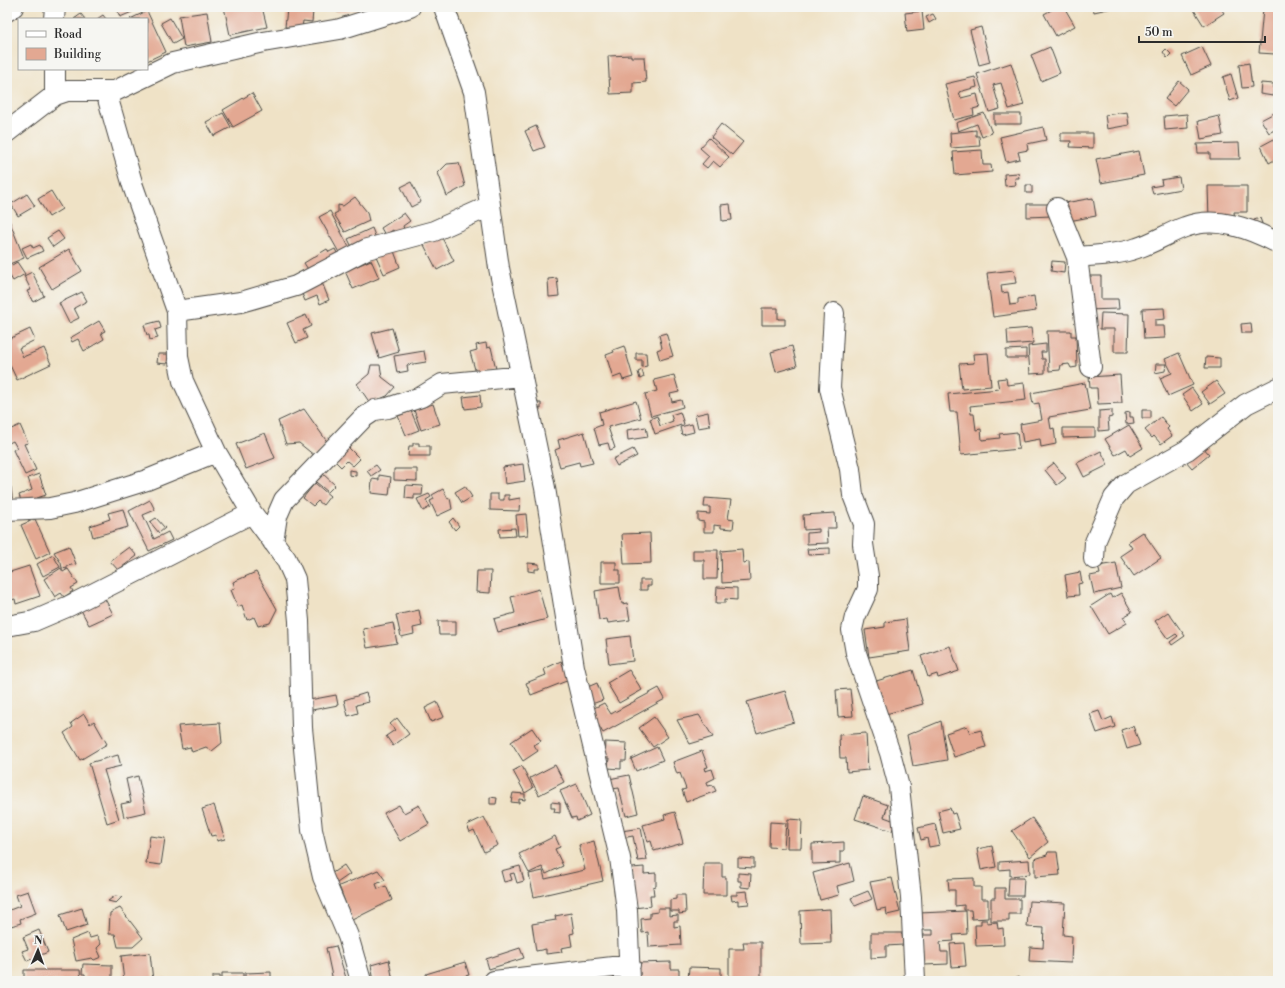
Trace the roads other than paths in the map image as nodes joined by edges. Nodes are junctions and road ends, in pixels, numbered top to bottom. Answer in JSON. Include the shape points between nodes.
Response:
{"nodes":[{"id":1,"x":13,"y":7,"type":"edge"},
{"id":2,"x":54,"y":7,"type":"edge"},
{"id":3,"x":410,"y":7,"type":"edge"},
{"id":4,"x":444,"y":7,"type":"edge"},
{"id":5,"x":7,"y":11,"type":"edge"},
{"id":6,"x":54,"y":18,"type":"edge"},
{"id":7,"x":55,"y":70,"type":"edge"},
{"id":8,"x":106,"y":92,"type":"junction"},
{"id":9,"x":55,"y":96,"type":"junction"},
{"id":10,"x":7,"y":132,"type":"edge"},
{"id":11,"x":490,"y":206,"type":"junction"},
{"id":12,"x":1057,"y":208,"type":"dead end"},
{"id":13,"x":1278,"y":243,"type":"edge"},
{"id":14,"x":1077,"y":257,"type":"junction"},
{"id":15,"x":178,"y":311,"type":"junction"},
{"id":16,"x":834,"y":313,"type":"dead end"},
{"id":17,"x":1092,"y":367,"type":"dead end"},
{"id":18,"x":522,"y":376,"type":"junction"},
{"id":19,"x":1278,"y":388,"type":"edge"},
{"id":20,"x":216,"y":452,"type":"junction"},
{"id":21,"x":7,"y":510,"type":"edge"},
{"id":22,"x":252,"y":513,"type":"junction"},
{"id":23,"x":273,"y":542,"type":"junction"},
{"id":24,"x":1094,"y":559,"type":"dead end"},
{"id":25,"x":7,"y":626,"type":"edge"},
{"id":26,"x":630,"y":973,"type":"edge"},
{"id":27,"x":361,"y":981,"type":"edge"},
{"id":28,"x":494,"y":981,"type":"edge"},
{"id":29,"x":915,"y":981,"type":"edge"}],
"edges":[{"from":1,"to":5,"type":"street"},
{"from":2,"to":6,"type":"street"},
{"from":3,"to":8,"type":"street","via":[[340,28],[263,42],[173,63],[122,88]]},
{"from":4,"to":11,"type":"street","via":[[474,92]]},
{"from":7,"to":9,"type":"street"},
{"from":8,"to":9,"type":"street","via":[[67,92]]},
{"from":8,"to":15,"type":"street","via":[[133,186]]},
{"from":9,"to":10,"type":"street"},
{"from":11,"to":15,"type":"street","via":[[434,231],[367,249],[296,286],[241,302]]},
{"from":11,"to":18,"type":"street","via":[[499,268]]},
{"from":12,"to":14,"type":"street"},
{"from":13,"to":14,"type":"street","via":[[1242,227],[1213,223],[1186,226],[1138,248],[1120,253]]},
{"from":14,"to":17,"type":"street"},
{"from":15,"to":20,"type":"street","via":[[180,370]]},
{"from":16,"to":29,"type":"street","via":[[830,388],[850,469],[853,495],[864,524],[863,544],[869,583],[852,630],[856,653],[899,786],[911,897]]},
{"from":18,"to":23,"type":"street","via":[[442,384],[421,397],[375,410],[363,418],[284,500],[277,516]]},
{"from":18,"to":26,"type":"street","via":[[545,488],[574,667],[620,858],[627,910]]},
{"from":19,"to":24,"type":"street","via":[[1246,404],[1188,450],[1126,484],[1114,498],[1095,542]]},
{"from":20,"to":21,"type":"street","via":[[147,480],[74,502],[50,508]]},
{"from":20,"to":22,"type":"street"},
{"from":22,"to":23,"type":"street"},
{"from":22,"to":25,"type":"street","via":[[69,606],[34,620]]},
{"from":23,"to":27,"type":"street","via":[[286,559],[296,579],[302,728],[312,830],[318,862],[348,936]]},
{"from":26,"to":28,"type":"street"}]}
